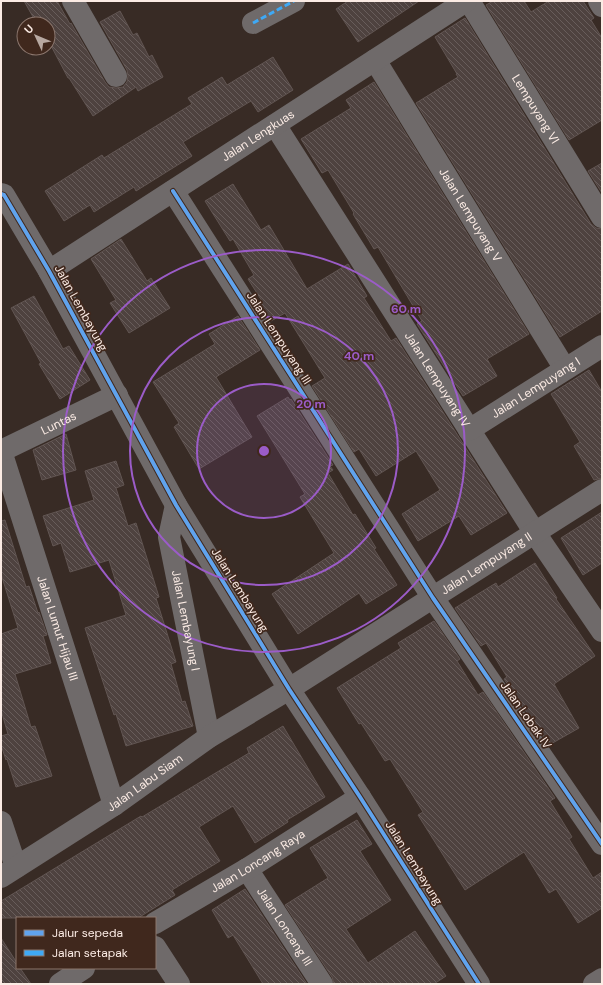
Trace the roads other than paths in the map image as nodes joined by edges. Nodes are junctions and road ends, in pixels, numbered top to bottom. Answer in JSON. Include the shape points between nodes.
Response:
{"nodes":[{"id":1,"x":73,"y":1,"type":"edge"},
{"id":2,"x":294,"y":1,"type":"edge"},
{"id":3,"x":466,"y":1,"type":"edge"},
{"id":4,"x":469,"y":1,"type":"edge"},
{"id":5,"x":598,"y":1,"type":"edge"},
{"id":6,"x":602,"y":6,"type":"edge"},
{"id":7,"x":253,"y":23,"type":"dead end"},
{"id":8,"x":375,"y":60,"type":"junction"},
{"id":9,"x":116,"y":76,"type":"dead end"},
{"id":10,"x":275,"y":125,"type":"junction"},
{"id":11,"x":173,"y":191,"type":"junction"},
{"id":12,"x":2,"y":194,"type":"edge"},
{"id":13,"x":602,"y":217,"type":"edge"},
{"id":14,"x":49,"y":271,"type":"junction"},
{"id":15,"x":602,"y":346,"type":"edge"},
{"id":16,"x":565,"y":369,"type":"junction"},
{"id":17,"x":117,"y":395,"type":"junction"},
{"id":18,"x":469,"y":430,"type":"junction"},
{"id":19,"x":1,"y":451,"type":"edge"},
{"id":20,"x":602,"y":490,"type":"edge"},
{"id":21,"x":176,"y":505,"type":"junction"},
{"id":22,"x":535,"y":533,"type":"junction"},
{"id":23,"x":433,"y":598,"type":"junction"},
{"id":24,"x":602,"y":631,"type":"edge"},
{"id":25,"x":289,"y":689,"type":"junction"},
{"id":26,"x":209,"y":737,"type":"junction"},
{"id":27,"x":360,"y":797,"type":"junction"},
{"id":28,"x":114,"y":805,"type":"junction"},
{"id":29,"x":1,"y":822,"type":"edge"},
{"id":30,"x":596,"y":822,"type":"edge"},
{"id":31,"x":602,"y":844,"type":"edge"},
{"id":32,"x":247,"y":869,"type":"junction"},
{"id":33,"x":8,"y":872,"type":"edge"},
{"id":34,"x":156,"y":922,"type":"edge"},
{"id":35,"x":156,"y":949,"type":"edge"},
{"id":36,"x":82,"y":969,"type":"edge"},
{"id":37,"x":602,"y":979,"type":"edge"},
{"id":38,"x":60,"y":984,"type":"edge"},
{"id":39,"x":179,"y":984,"type":"edge"},
{"id":40,"x":322,"y":984,"type":"edge"},
{"id":41,"x":479,"y":984,"type":"edge"},
{"id":42,"x":594,"y":984,"type":"edge"}],
"edges":[{"from":1,"to":9,"type":"street"},
{"from":2,"to":7,"type":"street"},
{"from":3,"to":8,"type":"street","name":"Jalan Lengkuas"},
{"from":4,"to":13,"type":"street","name":"Lempuyang VI"},
{"from":5,"to":6,"type":"street"},
{"from":8,"to":10,"type":"street","name":"Jalan Lengkuas"},
{"from":8,"to":16,"type":"street","name":"Jalan Lempuyang V"},
{"from":10,"to":11,"type":"street","name":"Jalan Lengkuas"},
{"from":10,"to":18,"type":"street","name":"Jalan Lempuyang IV"},
{"from":11,"to":14,"type":"street","name":"Jalan Lengkuas"},
{"from":11,"to":23,"type":"street","name":"Jalan Lempuyang III"},
{"from":12,"to":14,"type":"street","name":"Jalan Lembayung"},
{"from":14,"to":17,"type":"street","name":"Jalan Lembayung"},
{"from":15,"to":16,"type":"street","name":"Jalan Lempuyang I"},
{"from":16,"to":18,"type":"street","name":"Jalan Lempuyang I"},
{"from":17,"to":19,"type":"street","name":"Luntas"},
{"from":17,"to":21,"type":"street","name":"Jalan Lembayung"},
{"from":18,"to":22,"type":"street","name":"Jalan Lempuyang IV"},
{"from":19,"to":28,"type":"street","name":"Jalan Lumut Hijau III"},
{"from":20,"to":22,"type":"street","name":"Jalan Lempuyang II"},
{"from":21,"to":25,"type":"street","name":"Jalan Lembayung"},
{"from":21,"to":26,"type":"street","name":"Jalan Lembayung I","via":[[169,537]]},
{"from":22,"to":23,"type":"street","name":"Jalan Lempuyang II"},
{"from":22,"to":24,"type":"street","name":"Jalan Lempuyang IV"},
{"from":23,"to":25,"type":"street","name":"Jalan Lempuyang II"},
{"from":23,"to":30,"type":"street","name":"Jalan Lobak IV"},
{"from":25,"to":26,"type":"street","name":"Jalan Labu Siam"},
{"from":25,"to":27,"type":"street","name":"Jalan Lembayung"},
{"from":26,"to":28,"type":"street","name":"Jalan Labu Siam"},
{"from":27,"to":32,"type":"street","name":"Jalan Loncang Raya"},
{"from":27,"to":41,"type":"street","name":"Jalan Lembayung"},
{"from":28,"to":33,"type":"street","name":"Jalan Labu Siam"},
{"from":29,"to":33,"type":"street"},
{"from":30,"to":31,"type":"street","name":"Jalan Lobak IV"},
{"from":32,"to":34,"type":"street","name":"Jalan Loncang Raya"},
{"from":32,"to":40,"type":"street","name":"Jalan Loncang III"},
{"from":35,"to":39,"type":"street"},
{"from":36,"to":38,"type":"street"},
{"from":37,"to":42,"type":"street"}]}
